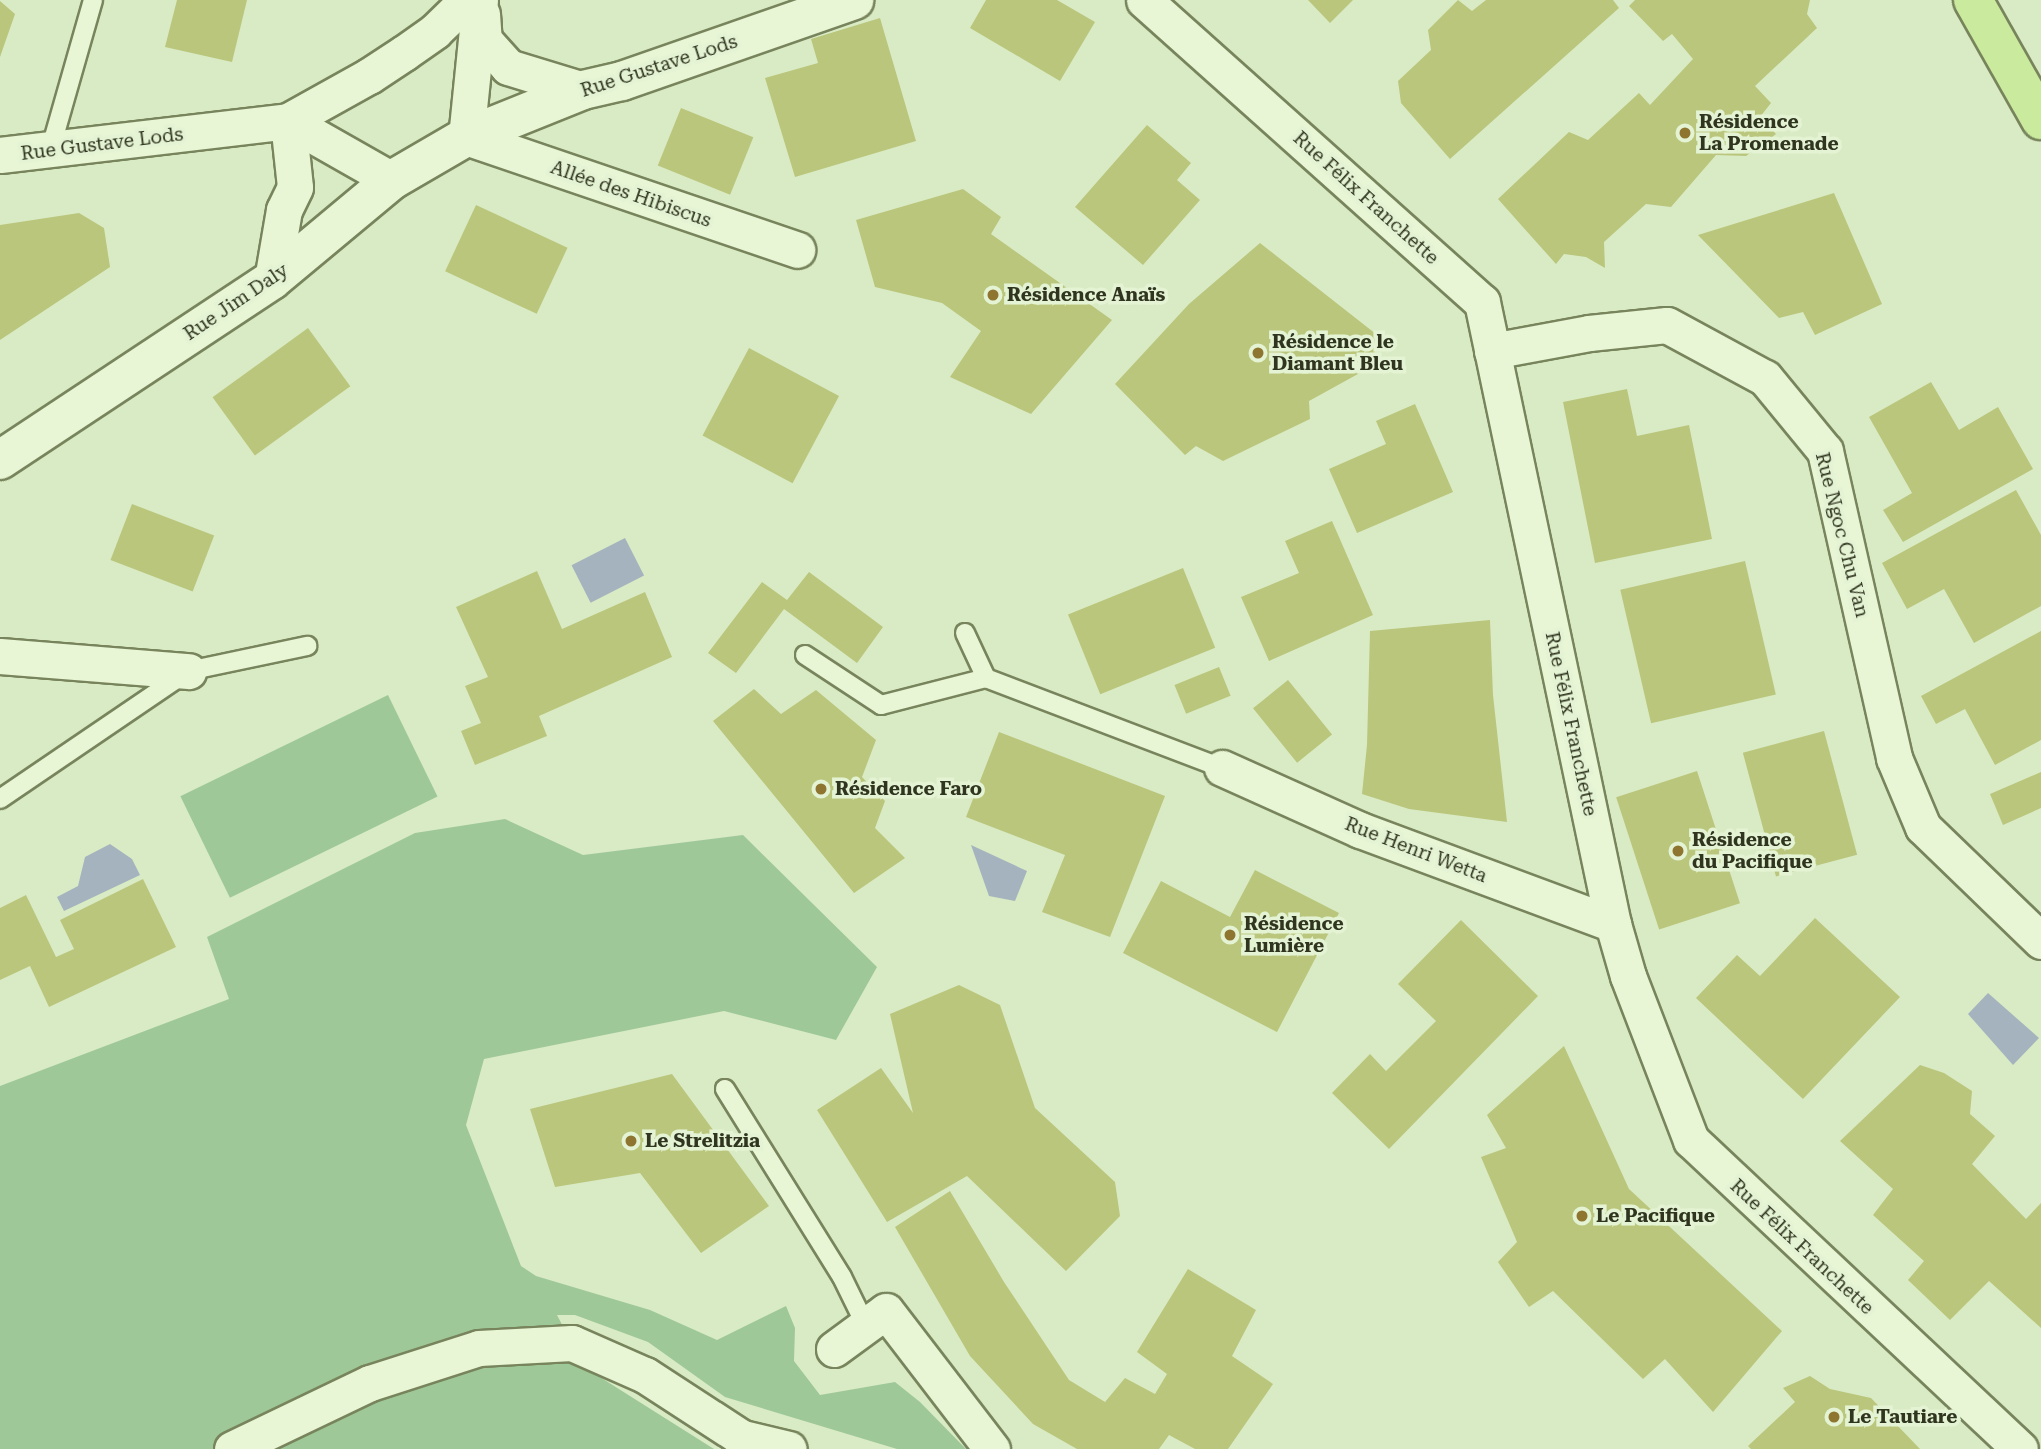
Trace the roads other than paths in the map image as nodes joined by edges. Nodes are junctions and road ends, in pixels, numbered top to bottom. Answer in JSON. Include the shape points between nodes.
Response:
{"nodes":[{"id":1,"x":93,"y":0,"type":"edge"},
{"id":2,"x":467,"y":0,"type":"edge"},
{"id":3,"x":481,"y":0,"type":"edge"},
{"id":4,"x":854,"y":0,"type":"edge"},
{"id":5,"x":1144,"y":0,"type":"edge"},
{"id":6,"x":1973,"y":0,"type":"edge"},
{"id":7,"x":583,"y":90,"type":"junction"},
{"id":8,"x":288,"y":121,"type":"junction"},
{"id":9,"x":2041,"y":121,"type":"edge"},
{"id":10,"x":466,"y":136,"type":"junction"},
{"id":11,"x":50,"y":151,"type":"junction"},
{"id":12,"x":0,"y":155,"type":"edge"},
{"id":13,"x":393,"y":180,"type":"junction"},
{"id":14,"x":797,"y":250,"type":"dead end"},
{"id":15,"x":272,"y":280,"type":"junction"},
{"id":16,"x":1492,"y":351,"type":"junction"},
{"id":17,"x":0,"y":460,"type":"edge"},
{"id":18,"x":965,"y":633,"type":"dead end"},
{"id":19,"x":307,"y":646,"type":"dead end"},
{"id":20,"x":806,"y":655,"type":"dead end"},
{"id":21,"x":0,"y":656,"type":"edge"},
{"id":22,"x":188,"y":671,"type":"junction"},
{"id":23,"x":986,"y":678,"type":"junction"},
{"id":24,"x":1222,"y":768,"type":"joint"},
{"id":25,"x":0,"y":799,"type":"edge"},
{"id":26,"x":1614,"y":923,"type":"junction"},
{"id":27,"x":2041,"y":941,"type":"edge"},
{"id":28,"x":725,"y":1089,"type":"dead end"},
{"id":29,"x":866,"y":1326,"type":"junction"},
{"id":30,"x":834,"y":1349,"type":"dead end"},
{"id":31,"x":749,"y":1443,"type":"edge"},
{"id":32,"x":232,"y":1449,"type":"edge"},
{"id":33,"x":789,"y":1449,"type":"edge"},
{"id":34,"x":992,"y":1449,"type":"edge"},
{"id":35,"x":2020,"y":1449,"type":"edge"}],
"edges":[{"from":1,"to":11,"type":"lane"},
{"from":2,"to":8,"type":"street","via":[[404,53]]},
{"from":3,"to":7,"type":"street","via":[[484,40],[508,67]]},
{"from":3,"to":10,"type":"street"},
{"from":4,"to":7,"type":"street","name":"Rue Gustave Lods","via":[[622,81]]},
{"from":5,"to":16,"type":"street","name":"Rue Félix Franchette","via":[[1482,302]]},
{"from":6,"to":9,"type":"main road"},
{"from":7,"to":10,"type":"street","name":"Rue Gustave Lods"},
{"from":8,"to":11,"type":"street","name":"Rue Gustave Lods"},
{"from":8,"to":13,"type":"street"},
{"from":8,"to":15,"type":"street","via":[[295,187],[284,210]]},
{"from":10,"to":13,"type":"street","name":"Rue Jim Daly"},
{"from":10,"to":14,"type":"street","name":"Allée des Hibiscus"},
{"from":11,"to":12,"type":"street","name":"Rue Gustave Lods"},
{"from":13,"to":15,"type":"street","name":"Rue Jim Daly"},
{"from":15,"to":17,"type":"street","name":"Rue Jim Daly"},
{"from":16,"to":26,"type":"street","name":"Rue Félix Franchette"},
{"from":16,"to":27,"type":"street","name":"Rue Ngoc Chu Van","via":[[1667,325],[1765,378],[1825,451],[1894,758],[1923,827]]},
{"from":18,"to":23,"type":"lane"},
{"from":19,"to":22,"type":"lane"},
{"from":20,"to":23,"type":"lane","via":[[881,705]]},
{"from":21,"to":22,"type":"street"},
{"from":22,"to":25,"type":"lane"},
{"from":23,"to":24,"type":"lane"},
{"from":24,"to":26,"type":"street","name":"Rue Henri Wetta","via":[[1360,830]]},
{"from":26,"to":35,"type":"street","name":"Rue Félix Franchette","via":[[1628,976],[1691,1140]]},
{"from":28,"to":29,"type":"lane","via":[[842,1278]]},
{"from":29,"to":30,"type":"street"},
{"from":29,"to":34,"type":"street","via":[[886,1311]]},
{"from":31,"to":32,"type":"street","via":[[645,1375],[572,1343],[479,1348],[370,1383]]},
{"from":31,"to":33,"type":"street"}]}
